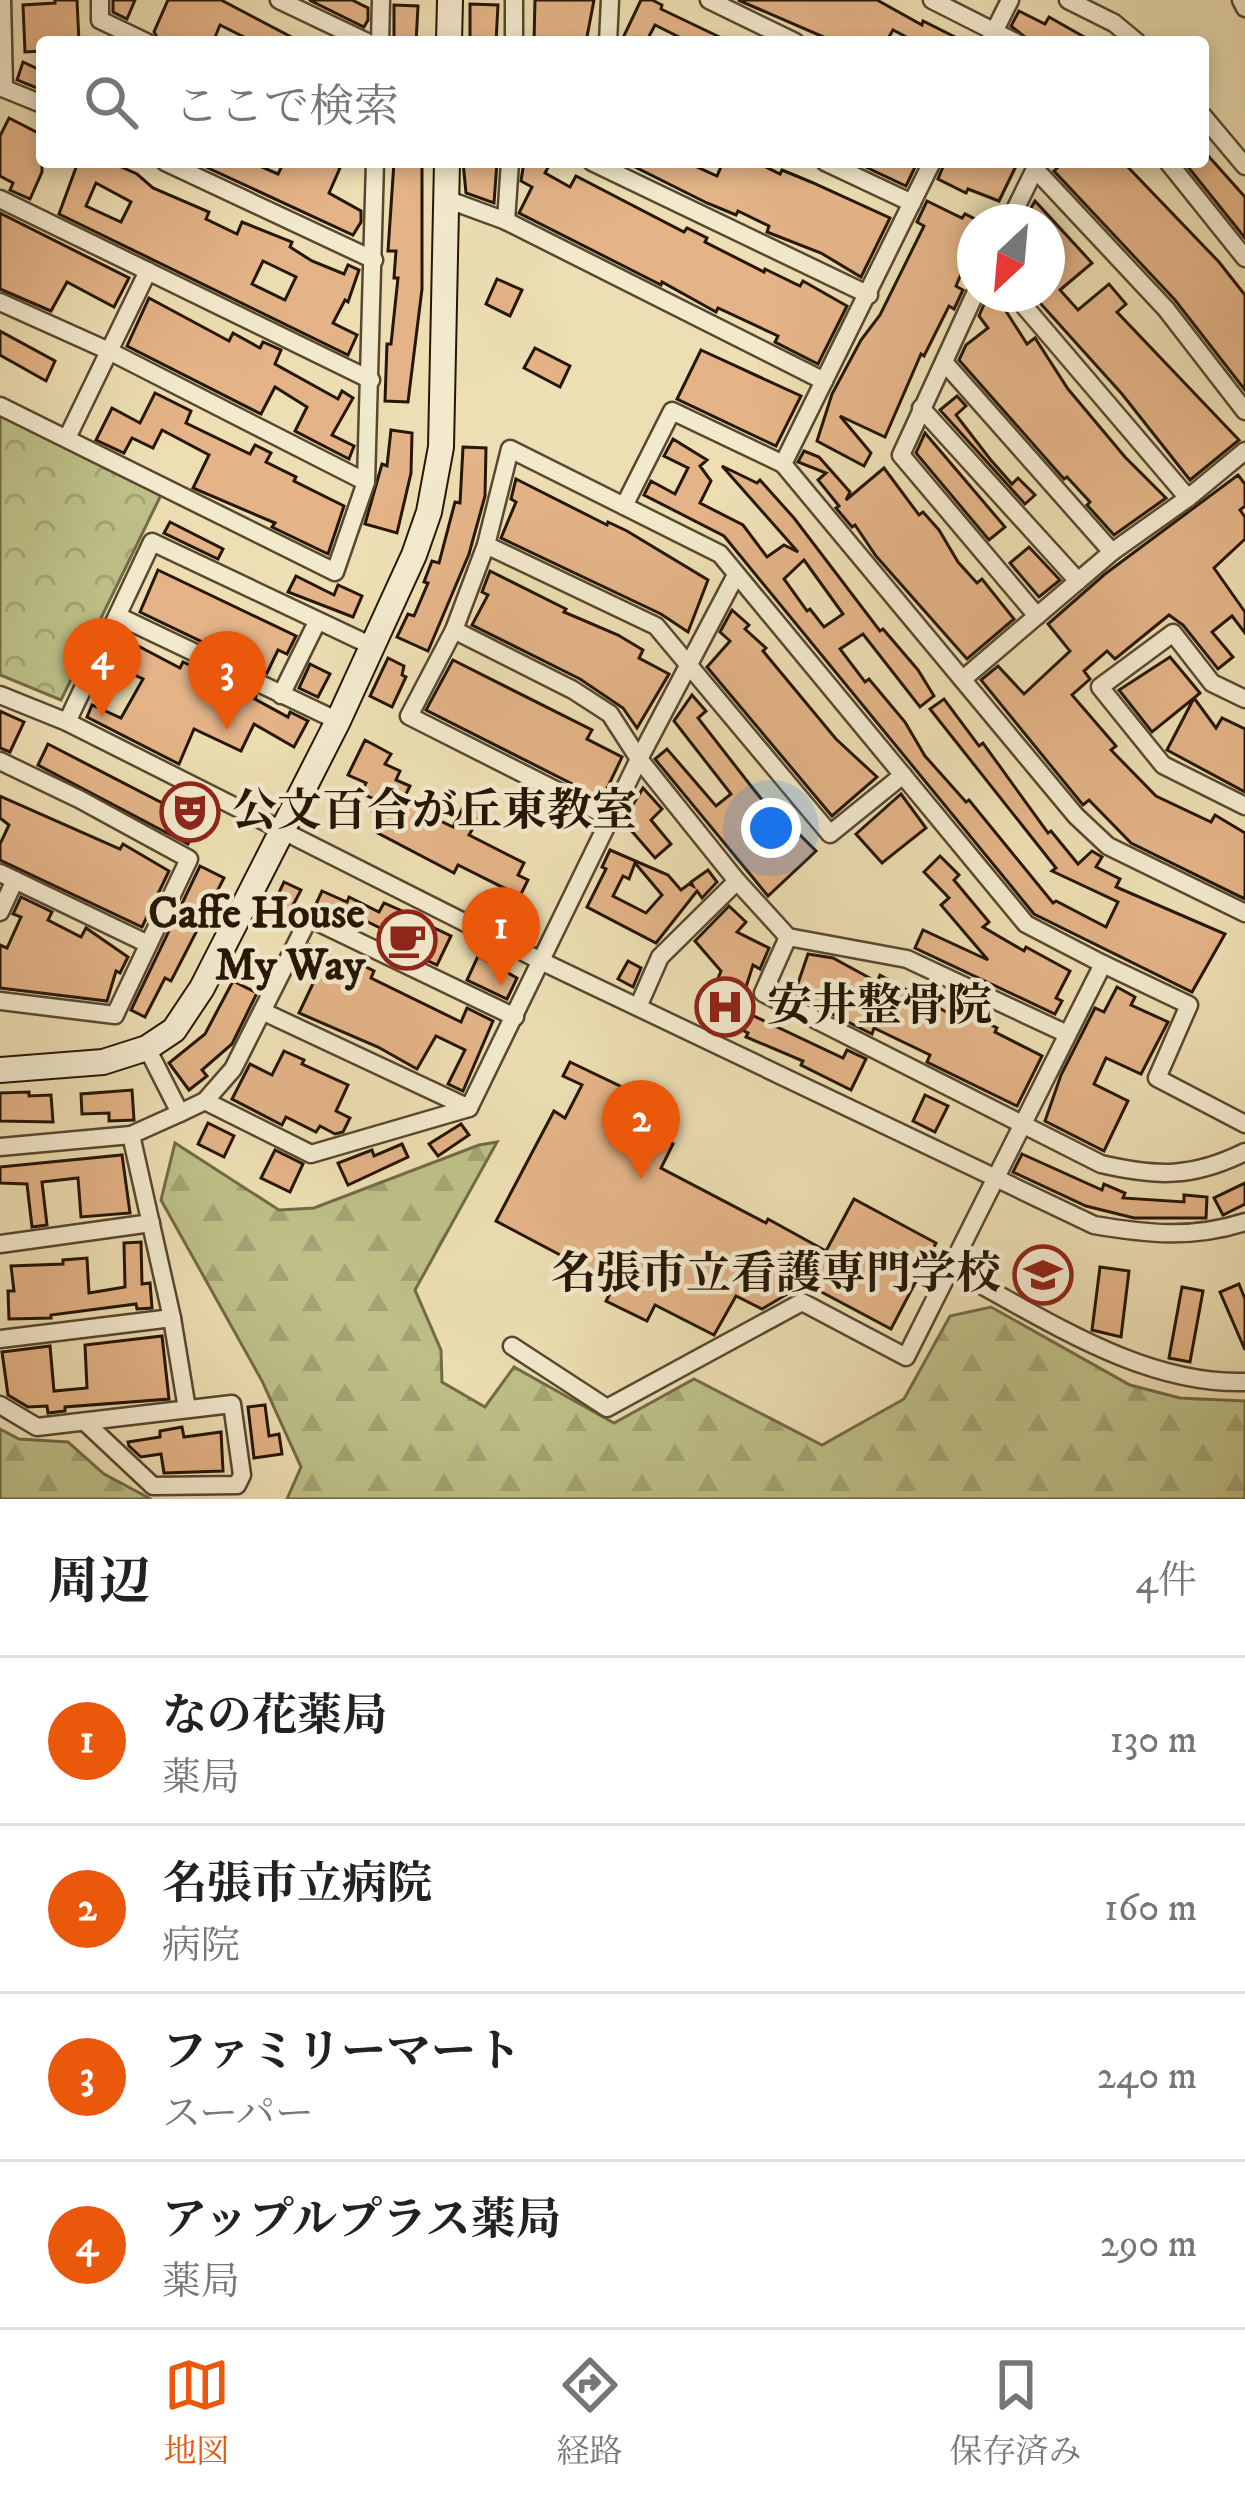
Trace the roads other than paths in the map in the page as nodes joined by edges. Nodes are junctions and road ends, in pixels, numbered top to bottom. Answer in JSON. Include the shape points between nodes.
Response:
{"nodes":[{"id":1,"x":2,"y":0,"type":"edge"},
{"id":2,"x":100,"y":0,"type":"edge"},
{"id":3,"x":279,"y":0,"type":"edge"},
{"id":4,"x":381,"y":0,"type":"edge"},
{"id":5,"x":450,"y":0,"type":"edge"},
{"id":6,"x":514,"y":0,"type":"edge"},
{"id":7,"x":610,"y":0,"type":"edge"},
{"id":8,"x":710,"y":0,"type":"edge"},
{"id":9,"x":932,"y":0,"type":"edge"},
{"id":10,"x":1010,"y":0,"type":"edge"},
{"id":11,"x":1068,"y":0,"type":"edge"},
{"id":12,"x":1241,"y":0,"type":"edge"},
{"id":13,"x":1245,"y":8,"type":"edge"},
{"id":14,"x":133,"y":36,"type":"edge"},
{"id":15,"x":354,"y":36,"type":"edge"},
{"id":16,"x":380,"y":36,"type":"edge"},
{"id":17,"x":449,"y":36,"type":"edge"},
{"id":18,"x":514,"y":36,"type":"edge"},
{"id":19,"x":608,"y":36,"type":"edge"},
{"id":20,"x":783,"y":36,"type":"edge"},
{"id":21,"x":990,"y":36,"type":"edge"},
{"id":22,"x":992,"y":36,"type":"edge"},
{"id":23,"x":1130,"y":36,"type":"edge"},
{"id":24,"x":2,"y":87,"type":"edge"},
{"id":25,"x":36,"y":101,"type":"edge"},
{"id":26,"x":1209,"y":123,"type":"edge"},
{"id":27,"x":1245,"y":166,"type":"edge"},
{"id":28,"x":178,"y":168,"type":"edge"},
{"id":29,"x":375,"y":168,"type":"edge"},
{"id":30,"x":447,"y":168,"type":"edge"},
{"id":31,"x":510,"y":168,"type":"edge"},
{"id":32,"x":604,"y":168,"type":"edge"},
{"id":33,"x":838,"y":168,"type":"edge"},
{"id":34,"x":929,"y":168,"type":"edge"},
{"id":35,"x":1173,"y":168,"type":"edge"},
{"id":36,"x":0,"y":199,"type":"edge"},
{"id":37,"x":446,"y":199,"type":"junction"},
{"id":38,"x":912,"y":203,"type":"junction"},
{"id":39,"x":1019,"y":204,"type":"edge"},
{"id":40,"x":506,"y":220,"type":"junction"},
{"id":41,"x":1245,"y":258,"type":"edge"},
{"id":42,"x":374,"y":260,"type":"junction"},
{"id":43,"x":148,"y":271,"type":"junction"},
{"id":44,"x":869,"y":295,"type":"junction"},
{"id":45,"x":0,"y":302,"type":"edge"},
{"id":46,"x":967,"y":312,"type":"edge"},
{"id":47,"x":1030,"y":312,"type":"edge"},
{"id":48,"x":109,"y":351,"type":"junction"},
{"id":49,"x":944,"y":362,"type":"junction"},
{"id":50,"x":371,"y":380,"type":"junction"},
{"id":51,"x":824,"y":381,"type":"junction"},
{"id":52,"x":0,"y":406,"type":"edge"},
{"id":53,"x":921,"y":408,"type":"junction"},
{"id":54,"x":1245,"y":411,"type":"edge"},
{"id":55,"x":67,"y":438,"type":"junction"},
{"id":56,"x":1245,"y":451,"type":"edge"},
{"id":57,"x":783,"y":464,"type":"junction"},
{"id":58,"x":366,"y":482,"type":"junction"},
{"id":59,"x":1188,"y":498,"type":"junction"},
{"id":60,"x":624,"y":506,"type":"junction"},
{"id":61,"x":486,"y":545,"type":"junction"},
{"id":62,"x":1112,"y":552,"type":"junction"},
{"id":63,"x":736,"y":575,"type":"junction"},
{"id":64,"x":1078,"y":581,"type":"junction"},
{"id":65,"x":118,"y":616,"type":"junction"},
{"id":66,"x":1036,"y":616,"type":"junction"},
{"id":67,"x":316,"y":622,"type":"junction"},
{"id":68,"x":454,"y":630,"type":"junction"},
{"id":69,"x":374,"y":647,"type":"junction"},
{"id":70,"x":688,"y":666,"type":"junction"},
{"id":71,"x":963,"y":679,"type":"junction"},
{"id":72,"x":0,"y":694,"type":"edge"},
{"id":73,"x":281,"y":695,"type":"junction"},
{"id":74,"x":1245,"y":699,"type":"edge"},
{"id":75,"x":338,"y":721,"type":"junction"},
{"id":76,"x":67,"y":722,"type":"junction"},
{"id":77,"x":639,"y":759,"type":"junction"},
{"id":78,"x":0,"y":761,"type":"edge"},
{"id":79,"x":903,"y":776,"type":"junction"},
{"id":80,"x":1245,"y":806,"type":"edge"},
{"id":81,"x":611,"y":818,"type":"junction"},
{"id":82,"x":280,"y":830,"type":"junction"},
{"id":83,"x":8,"y":877,"type":"edge"},
{"id":84,"x":737,"y":881,"type":"junction"},
{"id":85,"x":0,"y":912,"type":"edge"},
{"id":86,"x":1245,"y":913,"type":"edge"},
{"id":87,"x":788,"y":937,"type":"junction"},
{"id":88,"x":148,"y":944,"type":"junction"},
{"id":89,"x":542,"y":962,"type":"junction"},
{"id":90,"x":1103,"y":964,"type":"junction"},
{"id":91,"x":0,"y":1001,"type":"edge"},
{"id":92,"x":638,"y":1007,"type":"junction"},
{"id":93,"x":264,"y":1012,"type":"junction"},
{"id":94,"x":515,"y":1017,"type":"junction"},
{"id":95,"x":1065,"y":1033,"type":"junction"},
{"id":96,"x":147,"y":1048,"type":"junction"},
{"id":97,"x":0,"y":1070,"type":"edge"},
{"id":98,"x":205,"y":1101,"type":"junction"},
{"id":99,"x":469,"y":1108,"type":"junction"},
{"id":100,"x":180,"y":1113,"type":"junction"},
{"id":101,"x":1023,"y":1124,"type":"junction"},
{"id":102,"x":1245,"y":1124,"type":"edge"},
{"id":103,"x":131,"y":1135,"type":"junction"},
{"id":104,"x":0,"y":1148,"type":"edge"},
{"id":105,"x":1245,"y":1152,"type":"edge"},
{"id":106,"x":999,"y":1179,"type":"junction"},
{"id":107,"x":1245,"y":1222,"type":"edge"},
{"id":108,"x":151,"y":1223,"type":"junction"},
{"id":109,"x":0,"y":1244,"type":"edge"},
{"id":110,"x":951,"y":1269,"type":"junction"},
{"id":111,"x":172,"y":1318,"type":"junction"},
{"id":112,"x":0,"y":1339,"type":"edge"},
{"id":113,"x":512,"y":1346,"type":"dead end"},
{"id":114,"x":1245,"y":1382,"type":"edge"},
{"id":115,"x":0,"y":1405,"type":"edge"},
{"id":116,"x":187,"y":1409,"type":"junction"},
{"id":117,"x":87,"y":1424,"type":"junction"}],
"edges":[{"from":1,"to":24,"type":"street"},
{"from":2,"to":14,"type":"street","via":[[100,20]]},
{"from":3,"to":15,"type":"street"},
{"from":4,"to":16,"type":"street"},
{"from":5,"to":17,"type":"street"},
{"from":6,"to":18,"type":"street"},
{"from":7,"to":19,"type":"street"},
{"from":8,"to":20,"type":"street"},
{"from":9,"to":21,"type":"street"},
{"from":10,"to":22,"type":"street"},
{"from":11,"to":23,"type":"street"},
{"from":12,"to":13,"type":"street"},
{"from":24,"to":25,"type":"street"},
{"from":26,"to":27,"type":"street"},
{"from":28,"to":42,"type":"street"},
{"from":29,"to":42,"type":"street"},
{"from":30,"to":37,"type":"street"},
{"from":31,"to":40,"type":"street"},
{"from":32,"to":44,"type":"street"},
{"from":33,"to":38,"type":"street"},
{"from":34,"to":38,"type":"street"},
{"from":35,"to":41,"type":"street"},
{"from":36,"to":43,"type":"street"},
{"from":37,"to":40,"type":"street"},
{"from":37,"to":69,"type":"street","via":[[441,447],[429,512]]},
{"from":38,"to":44,"type":"street"},
{"from":39,"to":54,"type":"street","via":[[1036,169],[1166,309]]},
{"from":40,"to":51,"type":"street"},
{"from":42,"to":50,"type":"street"},
{"from":43,"to":48,"type":"street"},
{"from":43,"to":50,"type":"street"},
{"from":44,"to":51,"type":"street"},
{"from":45,"to":48,"type":"street"},
{"from":46,"to":49,"type":"street"},
{"from":47,"to":59,"type":"street"},
{"from":48,"to":55,"type":"street"},
{"from":48,"to":58,"type":"street"},
{"from":49,"to":53,"type":"street"},
{"from":49,"to":62,"type":"street"},
{"from":50,"to":58,"type":"street"},
{"from":51,"to":57,"type":"street"},
{"from":52,"to":55,"type":"street"},
{"from":53,"to":64,"type":"street"},
{"from":53,"to":66,"type":"street","via":[[901,455]]},
{"from":55,"to":58,"type":"street","via":[[335,572]]},
{"from":56,"to":59,"type":"street"},
{"from":57,"to":60,"type":"street","via":[[672,411]]},
{"from":57,"to":71,"type":"street"},
{"from":59,"to":62,"type":"street"},
{"from":60,"to":61,"type":"street","via":[[510,448]]},
{"from":60,"to":63,"type":"street","via":[[720,554]]},
{"from":61,"to":68,"type":"street"},
{"from":61,"to":70,"type":"street","via":[[656,626]]},
{"from":62,"to":64,"type":"street"},
{"from":63,"to":70,"type":"street"},
{"from":63,"to":79,"type":"street"},
{"from":64,"to":66,"type":"street"},
{"from":65,"to":67,"type":"street","via":[[152,542]]},
{"from":65,"to":73,"type":"street"},
{"from":65,"to":76,"type":"street"},
{"from":66,"to":71,"type":"street"},
{"from":67,"to":69,"type":"street"},
{"from":67,"to":73,"type":"street"},
{"from":68,"to":77,"type":"street","via":[[610,714]]},
{"from":68,"to":81,"type":"street","via":[[409,716]]},
{"from":69,"to":75,"type":"street"},
{"from":70,"to":77,"type":"street"},
{"from":70,"to":79,"type":"street","via":[[830,834]]},
{"from":71,"to":86,"type":"street","via":[[1108,846]]},
{"from":72,"to":76,"type":"street"},
{"from":73,"to":75,"type":"street"},
{"from":74,"to":80,"type":"street","via":[[1212,683],[1173,633],[1100,688],[1163,765]]},
{"from":75,"to":82,"type":"street"},
{"from":76,"to":82,"type":"street"},
{"from":77,"to":81,"type":"street"},
{"from":77,"to":84,"type":"street"},
{"from":78,"to":88,"type":"street","via":[[190,856]]},
{"from":79,"to":90,"type":"street","via":[[1026,924]]},
{"from":81,"to":89,"type":"street"},
{"from":82,"to":89,"type":"street"},
{"from":82,"to":96,"type":"street","via":[[202,988],[174,1030]]},
{"from":83,"to":85,"type":"street"},
{"from":83,"to":88,"type":"street"},
{"from":84,"to":87,"type":"street"},
{"from":84,"to":92,"type":"street","via":[[661,957]]},
{"from":87,"to":95,"type":"street","via":[[908,959]]},
{"from":87,"to":101,"type":"street","via":[[763,993]]},
{"from":88,"to":91,"type":"street","via":[[116,1015]]},
{"from":89,"to":92,"type":"street"},
{"from":89,"to":94,"type":"street"},
{"from":90,"to":95,"type":"street"},
{"from":90,"to":102,"type":"street","via":[[1189,1004],[1157,1078]]},
{"from":92,"to":106,"type":"street"},
{"from":93,"to":94,"type":"street","via":[[309,918]]},
{"from":93,"to":98,"type":"street"},
{"from":93,"to":99,"type":"street"},
{"from":94,"to":99,"type":"street"},
{"from":95,"to":101,"type":"street"},
{"from":96,"to":97,"type":"street","via":[[103,1062]]},
{"from":96,"to":100,"type":"street"},
{"from":98,"to":99,"type":"street","via":[[311,1154]]},
{"from":98,"to":100,"type":"street"},
{"from":100,"to":103,"type":"street"},
{"from":101,"to":105,"type":"street","via":[[1100,1164],[1149,1175],[1204,1169]]},
{"from":101,"to":106,"type":"street"},
{"from":103,"to":104,"type":"street"},
{"from":103,"to":108,"type":"street"},
{"from":106,"to":107,"type":"street","via":[[1094,1225],[1156,1236]]},
{"from":106,"to":110,"type":"street"},
{"from":108,"to":109,"type":"street"},
{"from":108,"to":111,"type":"street"},
{"from":110,"to":113,"type":"street","via":[[906,1357],[802,1302],[608,1408]]},
{"from":110,"to":114,"type":"street","via":[[1130,1361],[1184,1378]]},
{"from":111,"to":112,"type":"street"},
{"from":111,"to":116,"type":"street"},
{"from":115,"to":117,"type":"street","via":[[37,1427]]},
{"from":116,"to":117,"type":"street"},
{"from":116,"to":117,"type":"street","via":[[232,1404],[237,1485],[153,1486]]}]}
